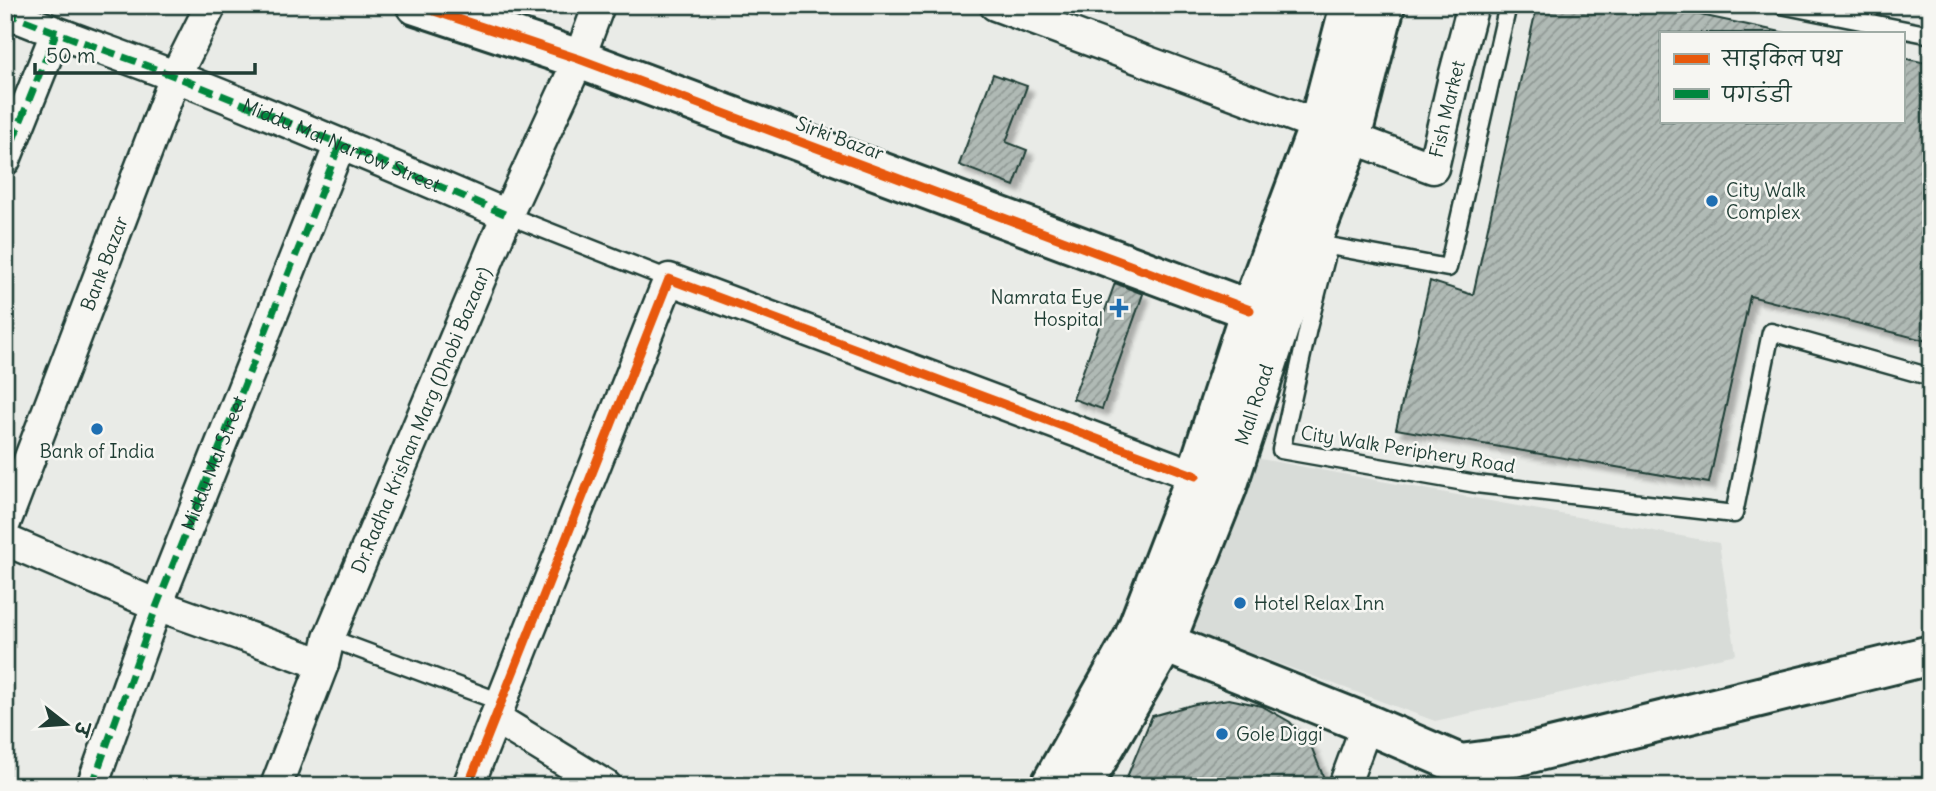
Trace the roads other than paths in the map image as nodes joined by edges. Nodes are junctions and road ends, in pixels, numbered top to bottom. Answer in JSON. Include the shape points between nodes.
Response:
{"nodes":[{"id":1,"x":211,"y":5,"type":"edge"},
{"id":2,"x":416,"y":5,"type":"edge"},
{"id":3,"x":599,"y":5,"type":"edge"},
{"id":4,"x":1350,"y":5,"type":"edge"},
{"id":5,"x":1385,"y":5,"type":"edge"},
{"id":6,"x":1473,"y":5,"type":"edge"},
{"id":7,"x":1508,"y":5,"type":"edge"},
{"id":8,"x":1781,"y":5,"type":"edge"},
{"id":9,"x":1009,"y":8,"type":"edge"},
{"id":10,"x":5,"y":12,"type":"edge"},
{"id":11,"x":56,"y":33,"type":"junction"},
{"id":12,"x":1931,"y":35,"type":"edge"},
{"id":13,"x":579,"y":59,"type":"junction"},
{"id":14,"x":175,"y":77,"type":"junction"},
{"id":15,"x":1334,"y":133,"type":"junction"},
{"id":16,"x":340,"y":144,"type":"junction"},
{"id":17,"x":5,"y":160,"type":"edge"},
{"id":18,"x":507,"y":215,"type":"junction"},
{"id":19,"x":669,"y":279,"type":"junction"},
{"id":20,"x":1280,"y":320,"type":"junction"},
{"id":21,"x":1931,"y":377,"type":"edge"},
{"id":22,"x":1196,"y":476,"type":"junction"},
{"id":23,"x":5,"y":523,"type":"edge"},
{"id":24,"x":5,"y":540,"type":"edge"},
{"id":25,"x":157,"y":605,"type":"junction"},
{"id":26,"x":1165,"y":643,"type":"junction"},
{"id":27,"x":326,"y":651,"type":"junction"},
{"id":28,"x":1931,"y":655,"type":"edge"},
{"id":29,"x":498,"y":710,"type":"junction"},
{"id":30,"x":1367,"y":724,"type":"junction"},
{"id":31,"x":1463,"y":775,"type":"edge"},
{"id":32,"x":92,"y":786,"type":"edge"},
{"id":33,"x":276,"y":786,"type":"edge"},
{"id":34,"x":468,"y":786,"type":"edge"},
{"id":35,"x":606,"y":786,"type":"edge"},
{"id":36,"x":1050,"y":786,"type":"edge"},
{"id":37,"x":1082,"y":786,"type":"edge"},
{"id":38,"x":1344,"y":786,"type":"edge"}],
"edges":[{"from":1,"to":14,"type":"street","name":"Bank Bazar"},
{"from":2,"to":13,"type":"street","name":"Sirki Bazar"},
{"from":3,"to":13,"type":"street","name":"Dr.Radha Krishan Marg (Dhobi Bazaar)"},
{"from":4,"to":15,"type":"street"},
{"from":5,"to":15,"type":"street","name":"Mall Road"},
{"from":6,"to":15,"type":"street","name":"Fish Market","via":[[1433,168]]},
{"from":7,"to":20,"type":"lane","name":"City Walk Periphery Road","via":[[1448,268],[1329,246]]},
{"from":8,"to":12,"type":"lane"},
{"from":9,"to":15,"type":"street"},
{"from":10,"to":11,"type":"street","name":"Middu Mal Narrow Street"},
{"from":11,"to":14,"type":"street","name":"Middu Mal Narrow Street"},
{"from":11,"to":17,"type":"street"},
{"from":13,"to":18,"type":"street","name":"Dr.Radha Krishan Marg (Dhobi Bazaar)"},
{"from":13,"to":20,"type":"street","name":"Sirki Bazar"},
{"from":14,"to":16,"type":"street","name":"Middu Mal Narrow Street"},
{"from":14,"to":23,"type":"street","name":"Bank Bazar"},
{"from":15,"to":20,"type":"street","name":"Mall Road"},
{"from":16,"to":18,"type":"street","name":"Middu Mal Narrow Street"},
{"from":16,"to":25,"type":"street","name":"Middu Mal Street"},
{"from":18,"to":19,"type":"lane"},
{"from":18,"to":27,"type":"street","name":"Dr.Radha Krishan Marg (Dhobi Bazaar)"},
{"from":19,"to":22,"type":"street"},
{"from":19,"to":29,"type":"street"},
{"from":20,"to":21,"type":"lane","name":"City Walk Periphery Road","via":[[1281,450],[1476,484],[1734,513],[1771,332]]},
{"from":20,"to":22,"type":"street"},
{"from":20,"to":26,"type":"street","name":"Mall Road","via":[[1227,487]]},
{"from":22,"to":36,"type":"street","via":[[1134,638]]},
{"from":24,"to":25,"type":"street"},
{"from":25,"to":27,"type":"street"},
{"from":25,"to":32,"type":"street","name":"Middu Mal Street"},
{"from":26,"to":30,"type":"street"},
{"from":26,"to":37,"type":"street","name":"Mall Road"},
{"from":27,"to":29,"type":"lane"},
{"from":27,"to":33,"type":"street","name":"Dr.Radha Krishan Marg (Dhobi Bazaar)"},
{"from":28,"to":31,"type":"street","via":[[1514,757]]},
{"from":29,"to":34,"type":"street"},
{"from":29,"to":35,"type":"street"},
{"from":30,"to":31,"type":"street"},
{"from":30,"to":38,"type":"street"}]}
